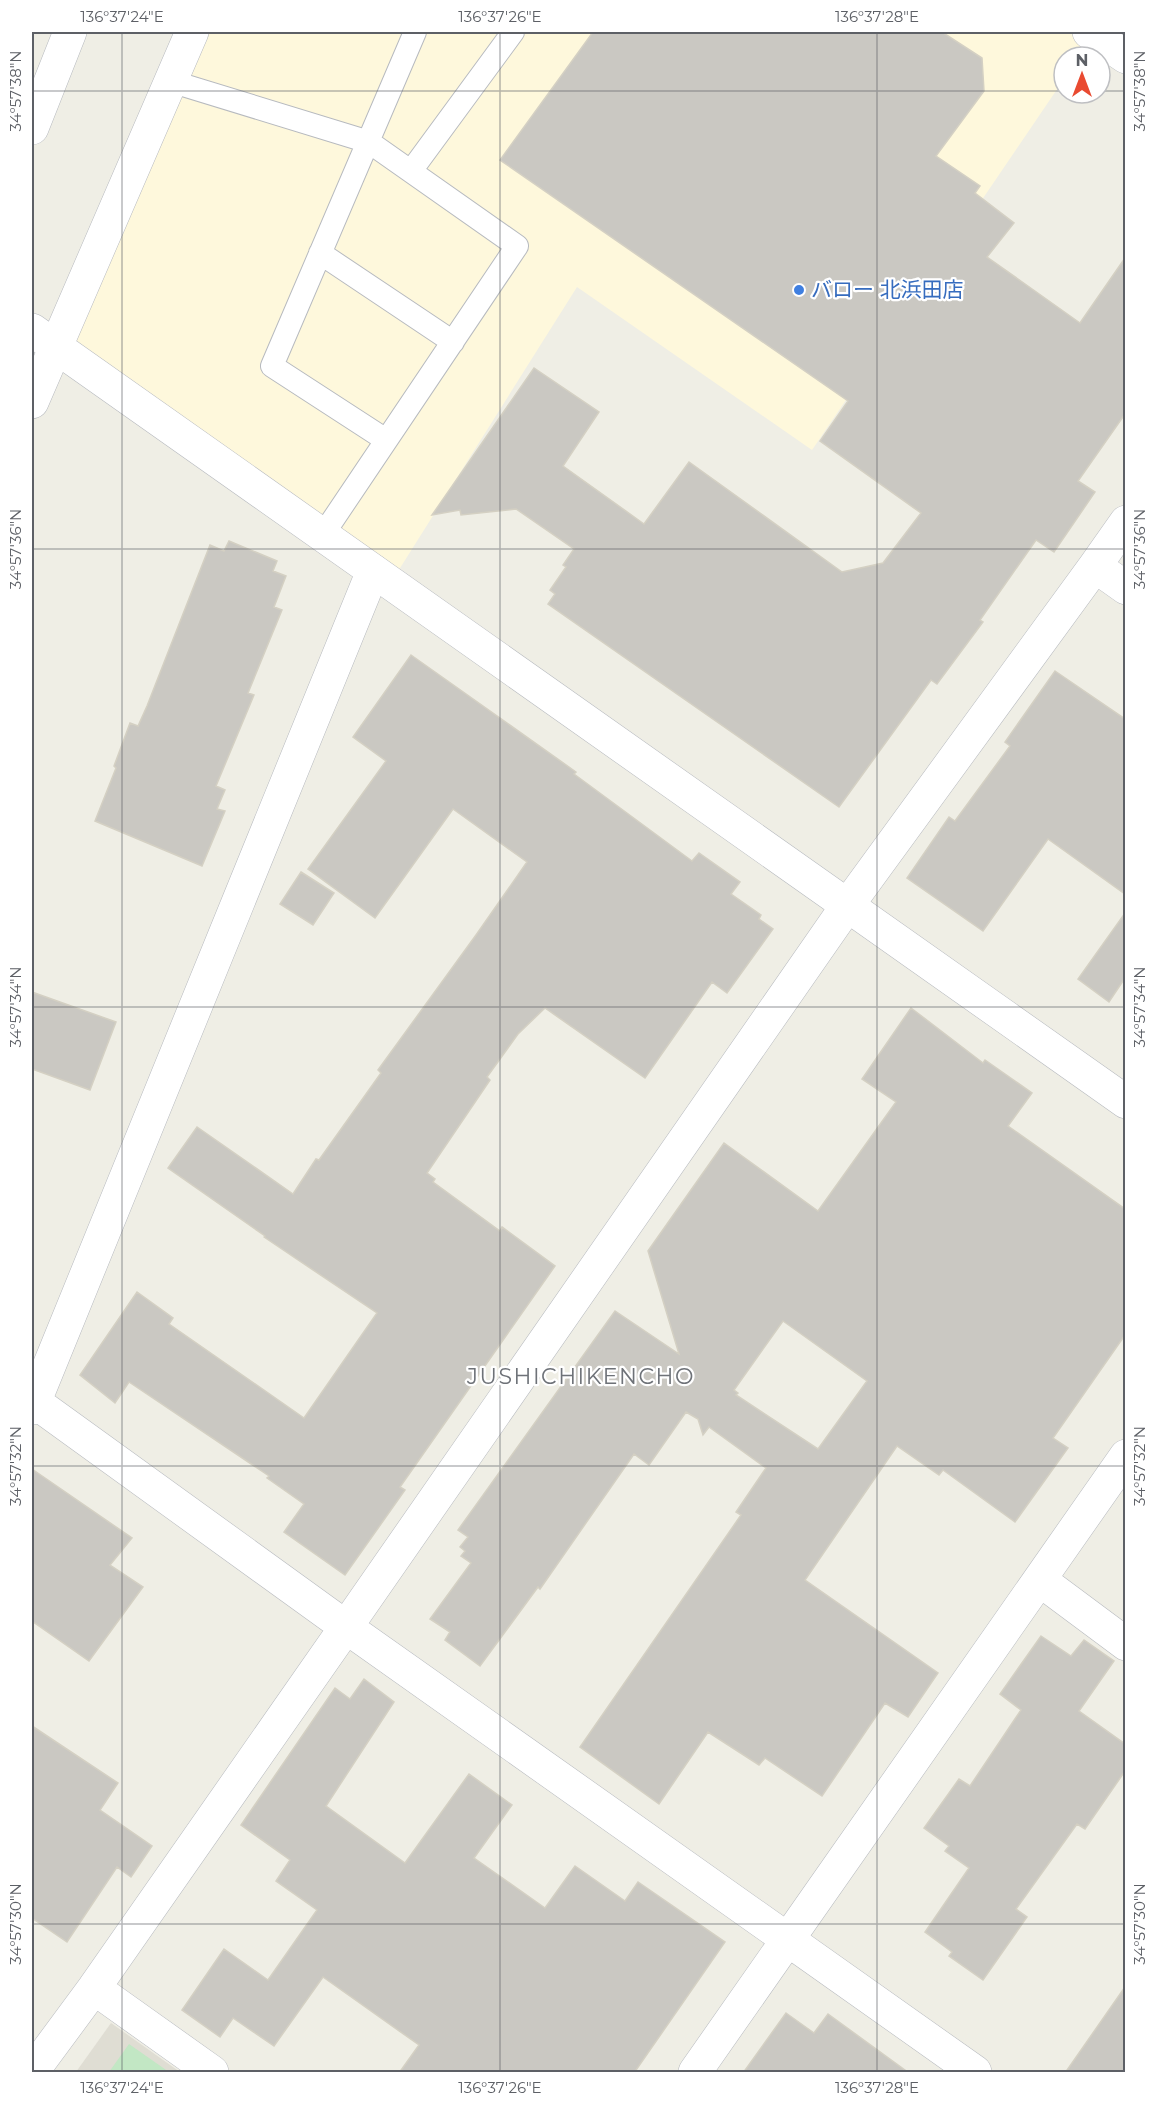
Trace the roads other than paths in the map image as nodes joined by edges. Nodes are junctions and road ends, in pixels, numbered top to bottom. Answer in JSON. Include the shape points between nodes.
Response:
{"nodes":[{"id":1,"x":69,"y":32,"type":"edge"},
{"id":2,"x":192,"y":32,"type":"edge"},
{"id":3,"x":415,"y":32,"type":"edge"},
{"id":4,"x":513,"y":32,"type":"edge"},
{"id":5,"x":1089,"y":32,"type":"edge"},
{"id":6,"x":1125,"y":57,"type":"edge"},
{"id":7,"x":170,"y":81,"type":"junction"},
{"id":8,"x":32,"y":128,"type":"edge"},
{"id":9,"x":369,"y":142,"type":"junction"},
{"id":10,"x":411,"y":171,"type":"junction"},
{"id":11,"x":320,"y":253,"type":"junction"},
{"id":12,"x":44,"y":339,"type":"edge"},
{"id":13,"x":453,"y":342,"type":"junction"},
{"id":14,"x":32,"y":402,"type":"edge"},
{"id":15,"x":386,"y":440,"type":"junction"},
{"id":16,"x":1125,"y":522,"type":"edge"},
{"id":17,"x":322,"y":536,"type":"junction"},
{"id":18,"x":1095,"y":566,"type":"junction"},
{"id":19,"x":373,"y":571,"type":"junction"},
{"id":20,"x":1125,"y":588,"type":"edge"},
{"id":21,"x":847,"y":906,"type":"junction"},
{"id":22,"x":1125,"y":1102,"type":"edge"},
{"id":23,"x":32,"y":1403,"type":"edge"},
{"id":24,"x":1125,"y":1456,"type":"edge"},
{"id":25,"x":1040,"y":1580,"type":"junction"},
{"id":26,"x":346,"y":1627,"type":"junction"},
{"id":27,"x":1125,"y":1644,"type":"edge"},
{"id":28,"x":788,"y":1939,"type":"junction"},
{"id":29,"x":94,"y":1988,"type":"junction"},
{"id":30,"x":32,"y":2073,"type":"edge"},
{"id":31,"x":212,"y":2073,"type":"edge"},
{"id":32,"x":695,"y":2073,"type":"edge"},
{"id":33,"x":975,"y":2073,"type":"edge"}],
"edges":[{"from":1,"to":8,"type":"street"},
{"from":2,"to":7,"type":"street"},
{"from":3,"to":9,"type":"lane"},
{"from":4,"to":10,"type":"lane"},
{"from":5,"to":6,"type":"street"},
{"from":7,"to":9,"type":"lane"},
{"from":7,"to":12,"type":"street"},
{"from":9,"to":10,"type":"lane"},
{"from":9,"to":11,"type":"lane"},
{"from":10,"to":13,"type":"lane","via":[[517,246]]},
{"from":11,"to":13,"type":"lane"},
{"from":11,"to":15,"type":"lane","via":[[272,366]]},
{"from":12,"to":14,"type":"street"},
{"from":12,"to":17,"type":"street"},
{"from":13,"to":15,"type":"lane"},
{"from":15,"to":17,"type":"lane"},
{"from":16,"to":18,"type":"street"},
{"from":17,"to":19,"type":"street"},
{"from":18,"to":20,"type":"street"},
{"from":18,"to":21,"type":"street"},
{"from":19,"to":21,"type":"street"},
{"from":19,"to":23,"type":"street"},
{"from":21,"to":22,"type":"street"},
{"from":21,"to":26,"type":"street"},
{"from":23,"to":26,"type":"street"},
{"from":24,"to":25,"type":"street"},
{"from":25,"to":27,"type":"street"},
{"from":25,"to":28,"type":"street"},
{"from":26,"to":28,"type":"street"},
{"from":26,"to":29,"type":"street"},
{"from":28,"to":32,"type":"street"},
{"from":28,"to":33,"type":"street"},
{"from":29,"to":30,"type":"street"},
{"from":29,"to":31,"type":"street"}]}
